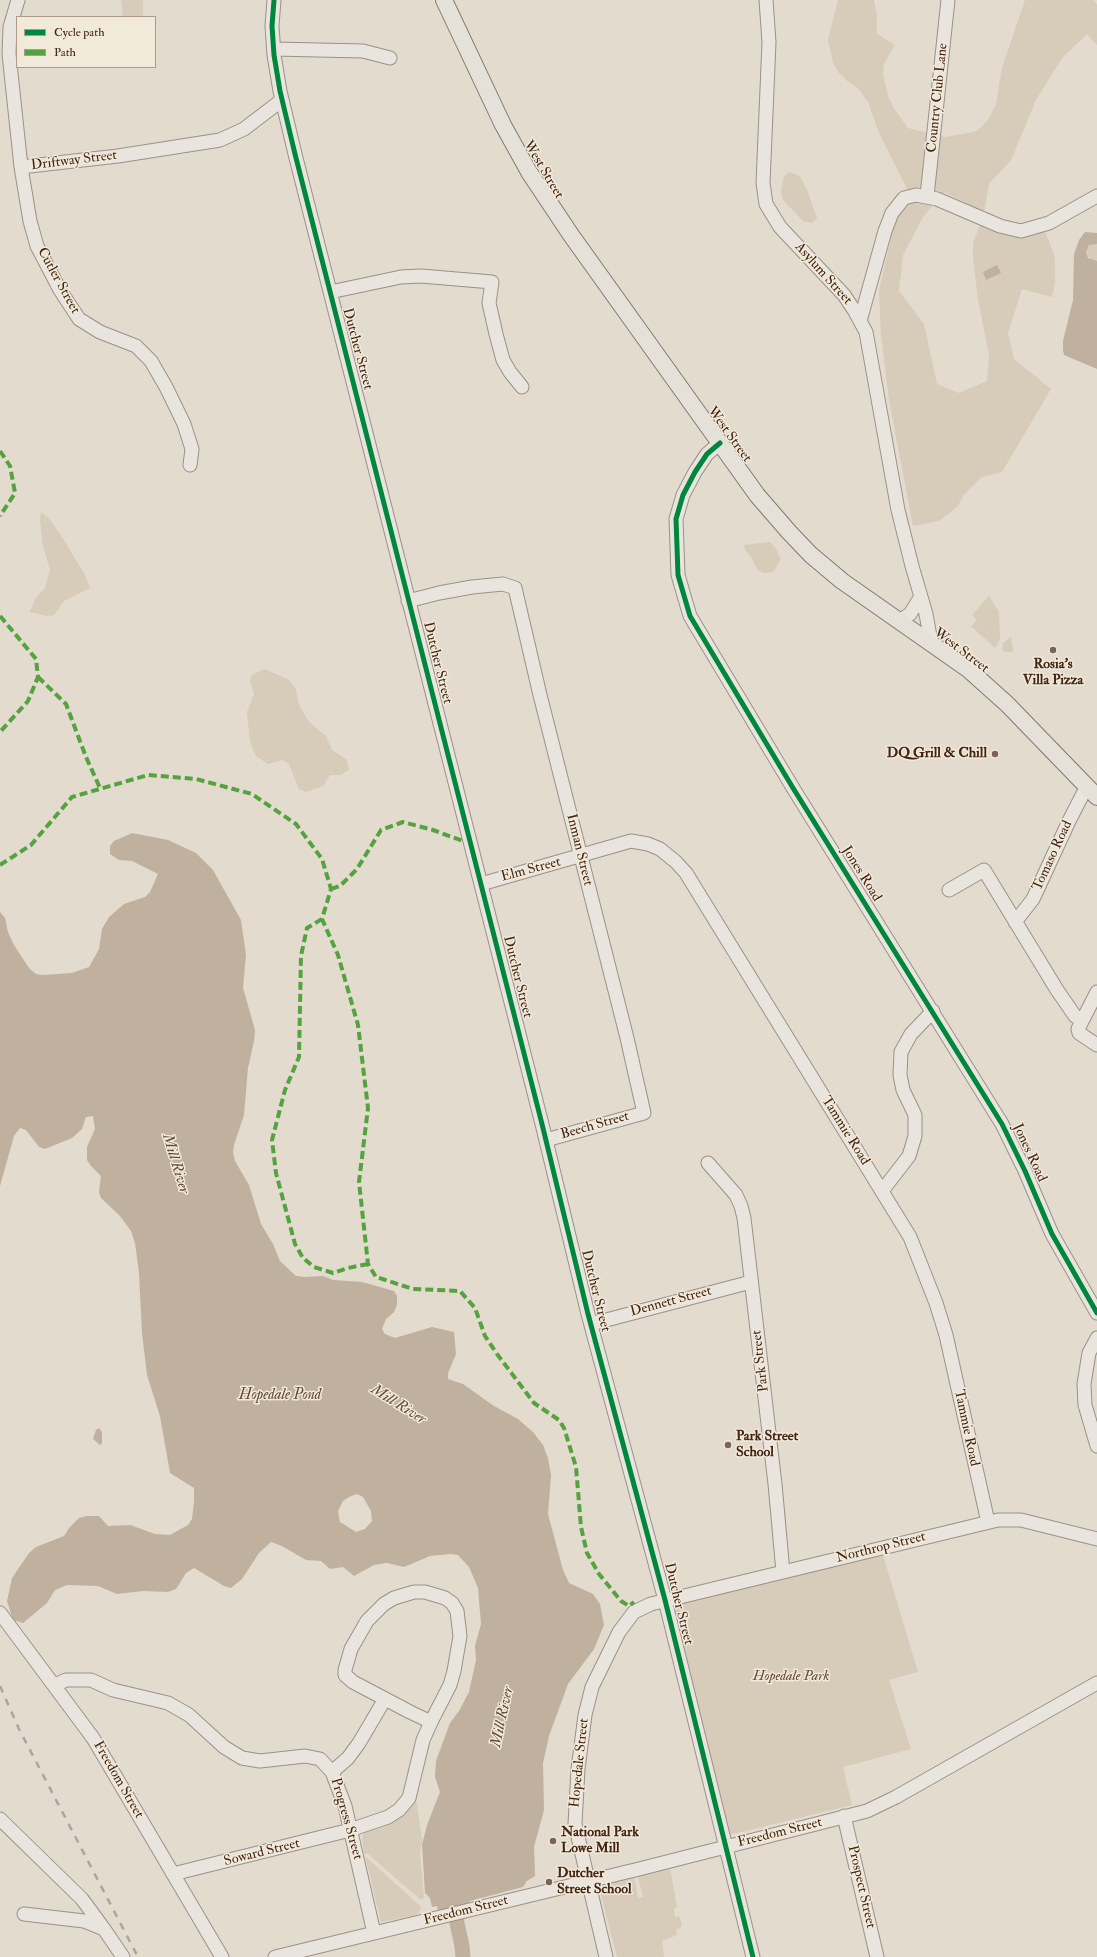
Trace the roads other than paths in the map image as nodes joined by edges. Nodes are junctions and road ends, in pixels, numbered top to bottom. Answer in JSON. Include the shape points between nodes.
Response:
{"nodes":[{"id":1,"x":18,"y":0,"type":"edge"},
{"id":2,"x":274,"y":0,"type":"edge"},
{"id":3,"x":444,"y":0,"type":"edge"},
{"id":4,"x":766,"y":0,"type":"edge"},
{"id":5,"x":948,"y":0,"type":"edge"},
{"id":6,"x":274,"y":49,"type":"junction"},
{"id":7,"x":390,"y":58,"type":"dead end"},
{"id":8,"x":282,"y":100,"type":"junction"},
{"id":9,"x":21,"y":167,"type":"junction"},
{"id":10,"x":927,"y":196,"type":"junction"},
{"id":11,"x":1097,"y":196,"type":"edge"},
{"id":12,"x":330,"y":292,"type":"junction"},
{"id":13,"x":860,"y":321,"type":"junction"},
{"id":14,"x":522,"y":387,"type":"dead end"},
{"id":15,"x":720,"y":443,"type":"junction"},
{"id":16,"x":190,"y":465,"type":"dead end"},
{"id":17,"x":920,"y":598,"type":"junction"},
{"id":18,"x":408,"y":601,"type":"junction"},
{"id":19,"x":899,"y":621,"type":"junction"},
{"id":20,"x":931,"y":642,"type":"junction"},
{"id":21,"x":1094,"y":794,"type":"edge"},
{"id":22,"x":581,"y":856,"type":"junction"},
{"id":23,"x":481,"y":884,"type":"junction"},
{"id":24,"x":949,"y":890,"type":"dead end"},
{"id":25,"x":1015,"y":922,"type":"junction"},
{"id":26,"x":1097,"y":992,"type":"edge"},
{"id":27,"x":933,"y":1011,"type":"junction"},
{"id":28,"x":1082,"y":1021,"type":"junction"},
{"id":29,"x":1097,"y":1045,"type":"edge"},
{"id":30,"x":644,"y":1113,"type":"joint"},
{"id":31,"x":546,"y":1140,"type":"junction"},
{"id":32,"x":708,"y":1163,"type":"dead end"},
{"id":33,"x":882,"y":1191,"type":"junction"},
{"id":34,"x":751,"y":1282,"type":"junction"},
{"id":35,"x":1097,"y":1313,"type":"edge"},
{"id":36,"x":591,"y":1324,"type":"junction"},
{"id":37,"x":1097,"y":1338,"type":"edge"},
{"id":38,"x":1097,"y":1446,"type":"edge"},
{"id":39,"x":988,"y":1522,"type":"junction"},
{"id":40,"x":1097,"y":1539,"type":"edge"},
{"id":41,"x":783,"y":1572,"type":"junction"},
{"id":42,"x":665,"y":1600,"type":"junction"},
{"id":43,"x":0,"y":1613,"type":"edge"},
{"id":44,"x":1097,"y":1683,"type":"edge"},
{"id":45,"x":55,"y":1685,"type":"junction"},
{"id":46,"x":385,"y":1699,"type":"junction"},
{"id":47,"x":431,"y":1722,"type":"junction"},
{"id":48,"x":332,"y":1772,"type":"junction"},
{"id":49,"x":844,"y":1816,"type":"junction"},
{"id":50,"x":0,"y":1819,"type":"edge"},
{"id":51,"x":350,"y":1830,"type":"junction"},
{"id":52,"x":725,"y":1847,"type":"junction"},
{"id":53,"x":173,"y":1874,"type":"junction"},
{"id":54,"x":588,"y":1881,"type":"junction"},
{"id":55,"x":24,"y":1914,"type":"dead end"},
{"id":56,"x":104,"y":1929,"type":"junction"},
{"id":57,"x":374,"y":1933,"type":"junction"},
{"id":58,"x":123,"y":1957,"type":"edge"},
{"id":59,"x":222,"y":1957,"type":"edge"},
{"id":60,"x":275,"y":1957,"type":"edge"},
{"id":61,"x":606,"y":1957,"type":"edge"},
{"id":62,"x":752,"y":1957,"type":"edge"},
{"id":63,"x":877,"y":1957,"type":"edge"}],
"edges":[{"from":1,"to":9,"type":"street","name":"Driftway Street","via":[[10,27],[9,54]]},
{"from":2,"to":6,"type":"street","name":"Dutcher Street"},
{"from":3,"to":15,"type":"main road","name":"West Street","via":[[503,125],[529,172],[562,224]]},
{"from":4,"to":13,"type":"street","name":"Asylum Street","via":[[769,42],[762,183],[766,204],[780,227],[844,296]]},
{"from":5,"to":10,"type":"street","name":"Country Club Lane"},
{"from":6,"to":7,"type":"street","via":[[363,51]]},
{"from":6,"to":8,"type":"street","name":"Dutcher Street"},
{"from":8,"to":9,"type":"street","name":"Driftway Street","via":[[244,129],[220,140],[103,158]]},
{"from":8,"to":12,"type":"street","name":"Dutcher Street"},
{"from":9,"to":16,"type":"street","name":"Cutler Street","via":[[37,246],[60,290],[79,319],[100,332],[136,346],[151,361],[184,424],[192,449]]},
{"from":10,"to":11,"type":"street","via":[[950,203],[1000,226],[1021,231],[1049,223]]},
{"from":10,"to":13,"type":"street","via":[[904,198],[892,213]]},
{"from":12,"to":14,"type":"street","via":[[401,277],[421,276],[492,282],[489,303],[496,334],[506,366]]},
{"from":12,"to":18,"type":"street","name":"Dutcher Street"},
{"from":13,"to":17,"type":"street","name":"Asylum Street","via":[[867,338],[898,510]]},
{"from":15,"to":19,"type":"main road","name":"West Street","via":[[757,495],[811,555],[842,581]]},
{"from":15,"to":27,"type":"street","name":"Jones Road","via":[[707,454],[694,472],[676,520],[678,575],[690,616],[793,788]]},
{"from":17,"to":19,"type":"street","via":[[910,614]]},
{"from":17,"to":20,"type":"street","name":"Asylum Street"},
{"from":18,"to":22,"type":"street","name":"Inman Street","via":[[472,587],[503,584],[515,588]]},
{"from":18,"to":23,"type":"street","name":"Dutcher Street"},
{"from":19,"to":20,"type":"main road","name":"West Street"},
{"from":20,"to":21,"type":"main road","name":"West Street","via":[[969,670],[1007,704]]},
{"from":21,"to":25,"type":"street","name":"Tomaso Road","via":[[1069,821],[1033,899]]},
{"from":22,"to":23,"type":"street","name":"Elm Street"},
{"from":22,"to":30,"type":"street","name":"Inman Street","via":[[628,1038]]},
{"from":22,"to":33,"type":"street","name":"Tammie Road","via":[[636,841],[660,849],[679,865],[698,890]]},
{"from":23,"to":31,"type":"street","name":"Dutcher Street"},
{"from":24,"to":25,"type":"street","via":[[984,870]]},
{"from":25,"to":28,"type":"street","via":[[1075,1016]]},
{"from":26,"to":28,"type":"street"},
{"from":27,"to":33,"type":"street","via":[[911,1034],[902,1052],[900,1079],[914,1115],[915,1136],[909,1156]]},
{"from":27,"to":35,"type":"street","name":"Jones Road","via":[[1002,1124],[1052,1234]]},
{"from":28,"to":29,"type":"street","via":[[1079,1033]]},
{"from":30,"to":31,"type":"street","name":"Beech Street"},
{"from":31,"to":36,"type":"street","name":"Dutcher Street"},
{"from":32,"to":34,"type":"street","name":"Park Street","via":[[732,1190],[741,1206]]},
{"from":33,"to":39,"type":"street","name":"Tammie Road","via":[[910,1237],[941,1318]]},
{"from":34,"to":36,"type":"street","name":"Dennett Street"},
{"from":34,"to":41,"type":"street","name":"Park Street"},
{"from":36,"to":42,"type":"street","name":"Dutcher Street"},
{"from":37,"to":38,"type":"street","via":[[1089,1353],[1084,1384],[1085,1405]]},
{"from":39,"to":40,"type":"street","name":"Northrop Street","via":[[1004,1519],[1021,1520]]},
{"from":39,"to":41,"type":"street","name":"Northrop Street"},
{"from":41,"to":42,"type":"street","name":"Northrop Street"},
{"from":42,"to":52,"type":"street","name":"Dutcher Street"},
{"from":42,"to":54,"type":"street","name":"Hopedale Street","via":[[643,1607],[629,1618],[607,1655],[588,1700],[578,1769],[575,1824]]},
{"from":43,"to":45,"type":"street","name":"Freedom Street"},
{"from":44,"to":49,"type":"street","name":"Freedom Street","via":[[896,1797],[872,1809]]},
{"from":45,"to":48,"type":"street","name":"Progress Street","via":[[66,1680],[91,1680],[113,1690],[168,1703],[189,1715],[224,1747],[242,1758],[260,1761],[298,1756],[313,1757],[320,1759]]},
{"from":45,"to":53,"type":"street","name":"Freedom Street","via":[[94,1738]]},
{"from":46,"to":47,"type":"street"},
{"from":46,"to":47,"type":"street","via":[[353,1682],[346,1675],[346,1663],[356,1638],[375,1612],[394,1598],[414,1592],[425,1592],[445,1598],[457,1611],[460,1636],[450,1686]]},
{"from":46,"to":48,"type":"street","via":[[359,1743],[348,1758]]},
{"from":47,"to":51,"type":"street","name":"Soward Street","via":[[423,1740],[409,1798],[400,1810],[388,1818]]},
{"from":48,"to":51,"type":"street","name":"Progress Street","via":[[345,1806]]},
{"from":49,"to":52,"type":"street","name":"Freedom Street"},
{"from":49,"to":63,"type":"street","name":"Prospect Street"},
{"from":50,"to":56,"type":"street","via":[[82,1899]]},
{"from":51,"to":53,"type":"street","name":"Soward Street"},
{"from":51,"to":57,"type":"street","name":"Progress Street"},
{"from":52,"to":54,"type":"street","name":"Freedom Street"},
{"from":52,"to":62,"type":"street","name":"Dutcher Street"},
{"from":53,"to":59,"type":"street","name":"Freedom Street"},
{"from":54,"to":57,"type":"street","name":"Freedom Street"},
{"from":54,"to":61,"type":"street","name":"Hopedale Street"},
{"from":55,"to":56,"type":"street","via":[[84,1921]]},
{"from":56,"to":58,"type":"street"},
{"from":57,"to":60,"type":"street","name":"Freedom Street"}]}
